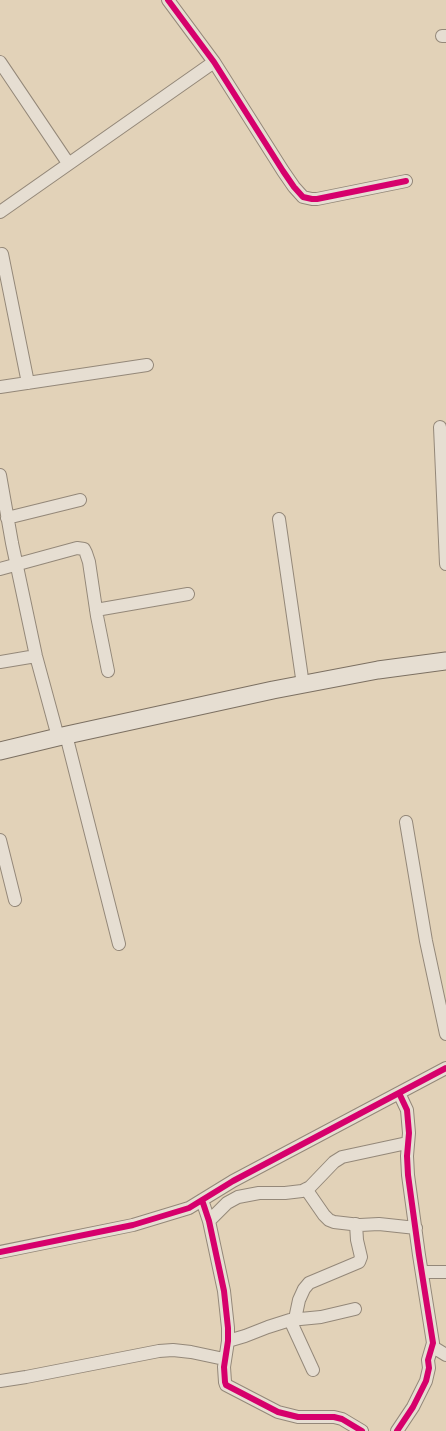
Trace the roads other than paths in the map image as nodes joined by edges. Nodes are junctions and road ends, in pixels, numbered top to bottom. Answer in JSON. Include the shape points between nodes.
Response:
{"nodes":[{"id":1,"x":168,"y":0,"type":"edge"},
{"id":2,"x":0,"y":62,"type":"edge"},
{"id":3,"x":214,"y":62,"type":"junction"},
{"id":4,"x":68,"y":164,"type":"junction"},
{"id":5,"x":406,"y":181,"type":"dead end"},
{"id":6,"x":0,"y":212,"type":"edge"},
{"id":7,"x":2,"y":254,"type":"dead end"},
{"id":8,"x":147,"y":365,"type":"dead end"},
{"id":9,"x":28,"y":383,"type":"junction"},
{"id":10,"x":0,"y":387,"type":"edge"},
{"id":11,"x":440,"y":427,"type":"dead end"},
{"id":12,"x":0,"y":475,"type":"edge"},
{"id":13,"x":2,"y":497,"type":"edge"},
{"id":14,"x":80,"y":500,"type":"dead end"},
{"id":15,"x":7,"y":518,"type":"junction"},
{"id":16,"x":279,"y":519,"type":"dead end"},
{"id":17,"x":16,"y":564,"type":"junction"},
{"id":18,"x":446,"y":564,"type":"edge"},
{"id":19,"x":0,"y":569,"type":"edge"},
{"id":20,"x":188,"y":594,"type":"dead end"},
{"id":21,"x":96,"y":610,"type":"junction"},
{"id":22,"x":36,"y":656,"type":"junction"},
{"id":23,"x":446,"y":661,"type":"edge"},
{"id":24,"x":0,"y":662,"type":"edge"},
{"id":25,"x":108,"y":671,"type":"dead end"},
{"id":26,"x":303,"y":685,"type":"junction"},
{"id":27,"x":62,"y":736,"type":"junction"},
{"id":28,"x":0,"y":751,"type":"edge"},
{"id":29,"x":406,"y":822,"type":"dead end"},
{"id":30,"x":0,"y":840,"type":"edge"},
{"id":31,"x":15,"y":900,"type":"dead end"},
{"id":32,"x":119,"y":944,"type":"dead end"},
{"id":33,"x":446,"y":1034,"type":"edge"},
{"id":34,"x":446,"y":1068,"type":"edge"},
{"id":35,"x":402,"y":1099,"type":"junction"},
{"id":36,"x":407,"y":1142,"type":"junction"},
{"id":37,"x":306,"y":1190,"type":"junction"},
{"id":38,"x":203,"y":1203,"type":"junction"},
{"id":39,"x":209,"y":1221,"type":"junction"},
{"id":40,"x":356,"y":1224,"type":"junction"},
{"id":41,"x":416,"y":1228,"type":"junction"},
{"id":42,"x":0,"y":1252,"type":"edge"},
{"id":43,"x":422,"y":1272,"type":"junction"},
{"id":44,"x":446,"y":1272,"type":"edge"},
{"id":45,"x":355,"y":1310,"type":"dead end"},
{"id":46,"x":292,"y":1320,"type":"junction"},
{"id":47,"x":228,"y":1341,"type":"junction"},
{"id":48,"x":433,"y":1347,"type":"junction"},
{"id":49,"x":446,"y":1355,"type":"edge"},
{"id":50,"x":224,"y":1359,"type":"junction"},
{"id":51,"x":313,"y":1370,"type":"dead end"},
{"id":52,"x":0,"y":1380,"type":"edge"},
{"id":53,"x":362,"y":1431,"type":"edge"},
{"id":54,"x":397,"y":1431,"type":"edge"}],
"edges":[{"from":1,"to":3,"type":"street"},
{"from":2,"to":4,"type":"street"},
{"from":3,"to":4,"type":"street"},
{"from":3,"to":5,"type":"street","via":[[283,172],[303,197],[317,199]]},
{"from":4,"to":6,"type":"street"},
{"from":7,"to":9,"type":"street"},
{"from":8,"to":9,"type":"street"},
{"from":9,"to":10,"type":"street"},
{"from":11,"to":18,"type":"street"},
{"from":12,"to":13,"type":"street"},
{"from":13,"to":15,"type":"street"},
{"from":14,"to":15,"type":"street"},
{"from":15,"to":17,"type":"street"},
{"from":16,"to":26,"type":"street"},
{"from":17,"to":19,"type":"street"},
{"from":17,"to":21,"type":"street","via":[[77,548],[84,549],[89,562]]},
{"from":17,"to":22,"type":"street"},
{"from":20,"to":21,"type":"street"},
{"from":21,"to":25,"type":"street"},
{"from":22,"to":24,"type":"street"},
{"from":22,"to":27,"type":"street"},
{"from":23,"to":26,"type":"main road","via":[[378,670]]},
{"from":26,"to":27,"type":"main road"},
{"from":27,"to":28,"type":"main road"},
{"from":27,"to":32,"type":"street"},
{"from":29,"to":33,"type":"street","via":[[426,942]]},
{"from":30,"to":31,"type":"street"},
{"from":34,"to":35,"type":"street"},
{"from":35,"to":36,"type":"street","via":[[408,1127]]},
{"from":35,"to":38,"type":"street","via":[[233,1181]]},
{"from":36,"to":37,"type":"street","via":[[342,1157]]},
{"from":36,"to":41,"type":"street","via":[[408,1175]]},
{"from":37,"to":39,"type":"street","via":[[238,1197],[227,1203]]},
{"from":37,"to":40,"type":"street","via":[[329,1220]]},
{"from":38,"to":39,"type":"street"},
{"from":38,"to":42,"type":"street","via":[[133,1225]]},
{"from":39,"to":47,"type":"street","via":[[224,1291]]},
{"from":40,"to":41,"type":"street"},
{"from":40,"to":46,"type":"street","via":[[360,1262],[309,1283],[304,1288]]},
{"from":41,"to":43,"type":"street"},
{"from":43,"to":44,"type":"street"},
{"from":43,"to":48,"type":"street"},
{"from":45,"to":46,"type":"street"},
{"from":46,"to":47,"type":"street"},
{"from":46,"to":51,"type":"street"},
{"from":47,"to":50,"type":"street"},
{"from":48,"to":49,"type":"street"},
{"from":48,"to":54,"type":"street","via":[[428,1360],[424,1387]]},
{"from":50,"to":52,"type":"street","via":[[191,1352],[159,1351]]},
{"from":50,"to":53,"type":"street","via":[[225,1382],[230,1388],[278,1412],[298,1417],[334,1417]]}]}
